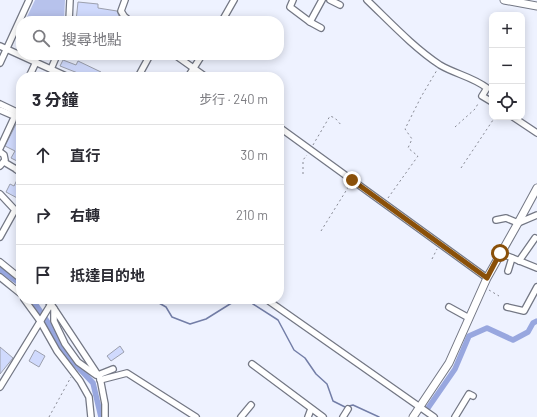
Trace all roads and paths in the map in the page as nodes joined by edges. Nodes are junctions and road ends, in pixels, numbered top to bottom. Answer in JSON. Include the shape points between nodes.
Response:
{"nodes":[{"id":1,"x":29,"y":0,"type":"edge"},
{"id":2,"x":70,"y":0,"type":"edge"},
{"id":3,"x":125,"y":0,"type":"edge"},
{"id":4,"x":234,"y":0,"type":"edge"},
{"id":5,"x":293,"y":0,"type":"edge"},
{"id":6,"x":322,"y":0,"type":"edge"},
{"id":7,"x":330,"y":0,"type":"edge"},
{"id":8,"x":366,"y":0,"type":"edge"},
{"id":9,"x":504,"y":0,"type":"edge"},
{"id":10,"x":340,"y":5,"type":"dead end"},
{"id":11,"x":537,"y":6,"type":"edge"},
{"id":12,"x":21,"y":16,"type":"edge"},
{"id":13,"x":69,"y":16,"type":"edge"},
{"id":14,"x":124,"y":16,"type":"edge"},
{"id":15,"x":225,"y":16,"type":"edge"},
{"id":16,"x":310,"y":22,"type":"junction"},
{"id":17,"x":16,"y":28,"type":"edge"},
{"id":18,"x":321,"y":28,"type":"dead end"},
{"id":19,"x":0,"y":46,"type":"edge"},
{"id":20,"x":6,"y":49,"type":"junction"},
{"id":21,"x":16,"y":53,"type":"edge"},
{"id":22,"x":31,"y":60,"type":"edge"},
{"id":23,"x":55,"y":60,"type":"edge"},
{"id":24,"x":147,"y":60,"type":"edge"},
{"id":25,"x":182,"y":60,"type":"edge"},
{"id":26,"x":199,"y":60,"type":"edge"},
{"id":27,"x":36,"y":62,"type":"junction"},
{"id":28,"x":0,"y":63,"type":"edge"},
{"id":29,"x":441,"y":65,"type":"junction"},
{"id":30,"x":193,"y":68,"type":"junction"},
{"id":31,"x":51,"y":69,"type":"junction"},
{"id":32,"x":31,"y":72,"type":"edge"},
{"id":33,"x":57,"y":72,"type":"edge"},
{"id":34,"x":141,"y":72,"type":"edge"},
{"id":35,"x":191,"y":72,"type":"edge"},
{"id":36,"x":199,"y":72,"type":"edge"},
{"id":37,"x":482,"y":96,"type":"junction"},
{"id":38,"x":489,"y":100,"type":"edge"},
{"id":39,"x":0,"y":104,"type":"edge"},
{"id":40,"x":0,"y":110,"type":"edge"},
{"id":41,"x":16,"y":112,"type":"edge"},
{"id":42,"x":16,"y":117,"type":"edge"},
{"id":43,"x":13,"y":120,"type":"dead end"},
{"id":44,"x":493,"y":120,"type":"edge"},
{"id":45,"x":517,"y":120,"type":"edge"},
{"id":46,"x":342,"y":126,"type":"dead end"},
{"id":47,"x":456,"y":127,"type":"dead end"},
{"id":48,"x":284,"y":131,"type":"edge"},
{"id":49,"x":537,"y":134,"type":"edge"},
{"id":50,"x":0,"y":148,"type":"edge"},
{"id":51,"x":310,"y":150,"type":"junction"},
{"id":52,"x":0,"y":152,"type":"edge"},
{"id":53,"x":2,"y":164,"type":"edge"},
{"id":54,"x":461,"y":168,"type":"dead end"},
{"id":55,"x":16,"y":170,"type":"edge"},
{"id":56,"x":303,"y":174,"type":"dead end"},
{"id":57,"x":352,"y":180,"type":"junction"},
{"id":58,"x":537,"y":188,"type":"edge"},
{"id":59,"x":0,"y":194,"type":"edge"},
{"id":60,"x":384,"y":204,"type":"junction"},
{"id":61,"x":537,"y":215,"type":"edge"},
{"id":62,"x":496,"y":220,"type":"dead end"},
{"id":63,"x":518,"y":223,"type":"junction"},
{"id":64,"x":321,"y":232,"type":"dead end"},
{"id":65,"x":0,"y":236,"type":"edge"},
{"id":66,"x":535,"y":238,"type":"dead end"},
{"id":67,"x":440,"y":244,"type":"junction"},
{"id":68,"x":500,"y":253,"type":"junction"},
{"id":69,"x":512,"y":258,"type":"junction"},
{"id":70,"x":432,"y":259,"type":"dead end"},
{"id":71,"x":519,"y":261,"type":"junction"},
{"id":72,"x":0,"y":262,"type":"edge"},
{"id":73,"x":537,"y":268,"type":"edge"},
{"id":74,"x":508,"y":271,"type":"dead end"},
{"id":75,"x":16,"y":275,"type":"edge"},
{"id":76,"x":0,"y":277,"type":"edge"},
{"id":77,"x":487,"y":278,"type":"junction"},
{"id":78,"x":482,"y":287,"type":"junction"},
{"id":79,"x":537,"y":287,"type":"edge"},
{"id":80,"x":16,"y":290,"type":"edge"},
{"id":81,"x":499,"y":296,"type":"dead end"},
{"id":82,"x":28,"y":304,"type":"edge"},
{"id":83,"x":273,"y":304,"type":"edge"},
{"id":84,"x":52,"y":305,"type":"edge"},
{"id":85,"x":449,"y":307,"type":"dead end"},
{"id":86,"x":507,"y":307,"type":"dead end"},
{"id":87,"x":469,"y":318,"type":"junction"},
{"id":88,"x":41,"y":320,"type":"junction"},
{"id":89,"x":252,"y":364,"type":"dead end"},
{"id":90,"x":113,"y":369,"type":"dead end"},
{"id":91,"x":73,"y":372,"type":"junction"},
{"id":92,"x":99,"y":378,"type":"junction"},
{"id":93,"x":0,"y":385,"type":"edge"},
{"id":94,"x":473,"y":396,"type":"dead end"},
{"id":95,"x":251,"y":405,"type":"dead end"},
{"id":96,"x":420,"y":407,"type":"junction"},
{"id":97,"x":311,"y":408,"type":"junction"},
{"id":98,"x":348,"y":408,"type":"dead end"},
{"id":99,"x":49,"y":417,"type":"edge"},
{"id":100,"x":92,"y":417,"type":"edge"},
{"id":101,"x":105,"y":417,"type":"edge"},
{"id":102,"x":196,"y":417,"type":"edge"},
{"id":103,"x":241,"y":417,"type":"edge"},
{"id":104,"x":308,"y":417,"type":"edge"},
{"id":105,"x":323,"y":417,"type":"edge"},
{"id":106,"x":343,"y":417,"type":"edge"},
{"id":107,"x":413,"y":417,"type":"edge"},
{"id":108,"x":434,"y":417,"type":"edge"},
{"id":109,"x":455,"y":417,"type":"edge"}],
"edges":[{"from":1,"to":12,"type":"street"},
{"from":2,"to":13,"type":"street"},
{"from":3,"to":14,"type":"street","via":[[121,12]]},
{"from":4,"to":15,"type":"street"},
{"from":5,"to":16,"type":"street","via":[[290,7]]},
{"from":6,"to":16,"type":"street"},
{"from":7,"to":10,"type":"street"},
{"from":8,"to":29,"type":"street","via":[[410,42]]},
{"from":9,"to":11,"type":"main road"},
{"from":16,"to":18,"type":"street"},
{"from":17,"to":20,"type":"street"},
{"from":19,"to":20,"type":"street"},
{"from":20,"to":21,"type":"street"},
{"from":20,"to":28,"type":"street"},
{"from":22,"to":27,"type":"street"},
{"from":23,"to":31,"type":"street"},
{"from":24,"to":34,"type":"street"},
{"from":25,"to":30,"type":"street"},
{"from":26,"to":30,"type":"street"},
{"from":27,"to":31,"type":"street"},
{"from":27,"to":32,"type":"street"},
{"from":29,"to":37,"type":"street","via":[[478,81],[487,88]]},
{"from":29,"to":60,"type":"path","via":[[405,129],[412,139],[408,148],[418,156]]},
{"from":30,"to":35,"type":"street"},
{"from":30,"to":36,"type":"street"},
{"from":31,"to":33,"type":"street"},
{"from":37,"to":38,"type":"street"},
{"from":37,"to":47,"type":"path","via":[[476,109]]},
{"from":39,"to":41,"type":"street"},
{"from":40,"to":42,"type":"street"},
{"from":43,"to":50,"type":"street"},
{"from":44,"to":54,"type":"path"},
{"from":45,"to":49,"type":"street"},
{"from":46,"to":51,"type":"path","via":[[330,116]]},
{"from":48,"to":51,"type":"street"},
{"from":51,"to":56,"type":"path","via":[[303,160]]},
{"from":51,"to":57,"type":"street"},
{"from":52,"to":53,"type":"street","via":[[5,160]]},
{"from":53,"to":55,"type":"street"},
{"from":57,"to":60,"type":"street"},
{"from":57,"to":64,"type":"path"},
{"from":58,"to":63,"type":"main road"},
{"from":59,"to":65,"type":"street","via":[[15,210]]},
{"from":60,"to":67,"type":"street"},
{"from":61,"to":63,"type":"street"},
{"from":62,"to":63,"type":"street","via":[[506,218]]},
{"from":63,"to":68,"type":"main road"},
{"from":66,"to":71,"type":"street"},
{"from":67,"to":70,"type":"path"},
{"from":67,"to":77,"type":"street"},
{"from":68,"to":69,"type":"street"},
{"from":68,"to":77,"type":"main road"},
{"from":69,"to":71,"type":"street"},
{"from":69,"to":74,"type":"street"},
{"from":71,"to":73,"type":"street"},
{"from":72,"to":75,"type":"street"},
{"from":76,"to":80,"type":"street"},
{"from":77,"to":78,"type":"main road"},
{"from":78,"to":81,"type":"path"},
{"from":78,"to":87,"type":"main road"},
{"from":79,"to":86,"type":"street","via":[[524,311]]},
{"from":82,"to":88,"type":"street"},
{"from":83,"to":96,"type":"street"},
{"from":84,"to":88,"type":"street"},
{"from":84,"to":92,"type":"street"},
{"from":84,"to":92,"type":"street","via":[[54,321],[65,344],[78,362]]},
{"from":85,"to":87,"type":"street"},
{"from":87,"to":96,"type":"main road","via":[[449,363]]},
{"from":88,"to":91,"type":"street","via":[[56,351]]},
{"from":88,"to":93,"type":"street"},
{"from":89,"to":97,"type":"street"},
{"from":90,"to":92,"type":"street"},
{"from":91,"to":99,"type":"path"},
{"from":91,"to":100,"type":"street","via":[[89,397]]},
{"from":92,"to":101,"type":"street"},
{"from":92,"to":102,"type":"street","via":[[127,373]]},
{"from":94,"to":109,"type":"street","via":[[469,394]]},
{"from":95,"to":103,"type":"street"},
{"from":96,"to":107,"type":"main road"},
{"from":96,"to":108,"type":"street"},
{"from":97,"to":104,"type":"street"},
{"from":97,"to":105,"type":"street"},
{"from":98,"to":106,"type":"street"}]}
